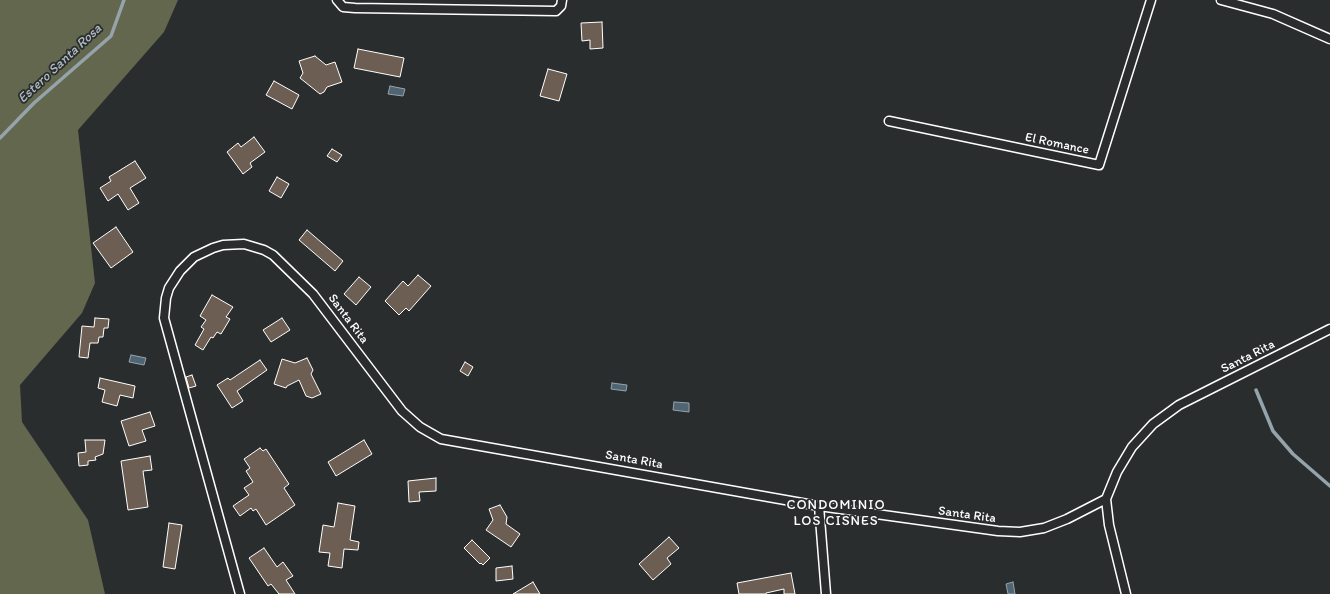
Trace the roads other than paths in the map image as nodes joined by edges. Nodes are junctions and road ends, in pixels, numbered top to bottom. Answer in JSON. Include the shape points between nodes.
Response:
{"nodes":[{"id":1,"x":337,"y":0,"type":"edge"},
{"id":2,"x":562,"y":0,"type":"edge"},
{"id":3,"x":1151,"y":0,"type":"edge"},
{"id":4,"x":1221,"y":0,"type":"edge"},
{"id":5,"x":1330,"y":39,"type":"edge"},
{"id":6,"x":889,"y":120,"type":"dead end"},
{"id":7,"x":1330,"y":329,"type":"edge"},
{"id":8,"x":1106,"y":499,"type":"junction"},
{"id":9,"x":819,"y":506,"type":"junction"},
{"id":10,"x":240,"y":594,"type":"edge"},
{"id":11,"x":826,"y":594,"type":"edge"},
{"id":12,"x":1126,"y":594,"type":"edge"}],
"edges":[{"from":1,"to":2,"type":"street","via":[[343,7],[355,8],[556,11]]},
{"from":3,"to":6,"type":"street","name":"El Romance","via":[[1100,164]]},
{"from":4,"to":5,"type":"street","via":[[1273,14]]},
{"from":7,"to":8,"type":"street","name":"Santa Rita","via":[[1178,405],[1166,414],[1132,448],[1117,472]]},
{"from":8,"to":9,"type":"street","name":"Santa Rita","via":[[1056,524],[1020,532]]},
{"from":8,"to":12,"type":"street","name":"Santa Rita","via":[[1109,525]]},
{"from":9,"to":10,"type":"street","name":"Santa Rita","via":[[441,439],[420,427],[402,411],[313,294],[274,254],[244,244],[223,245],[198,254],[186,263],[169,288],[164,318]]},
{"from":9,"to":11,"type":"street"}]}
